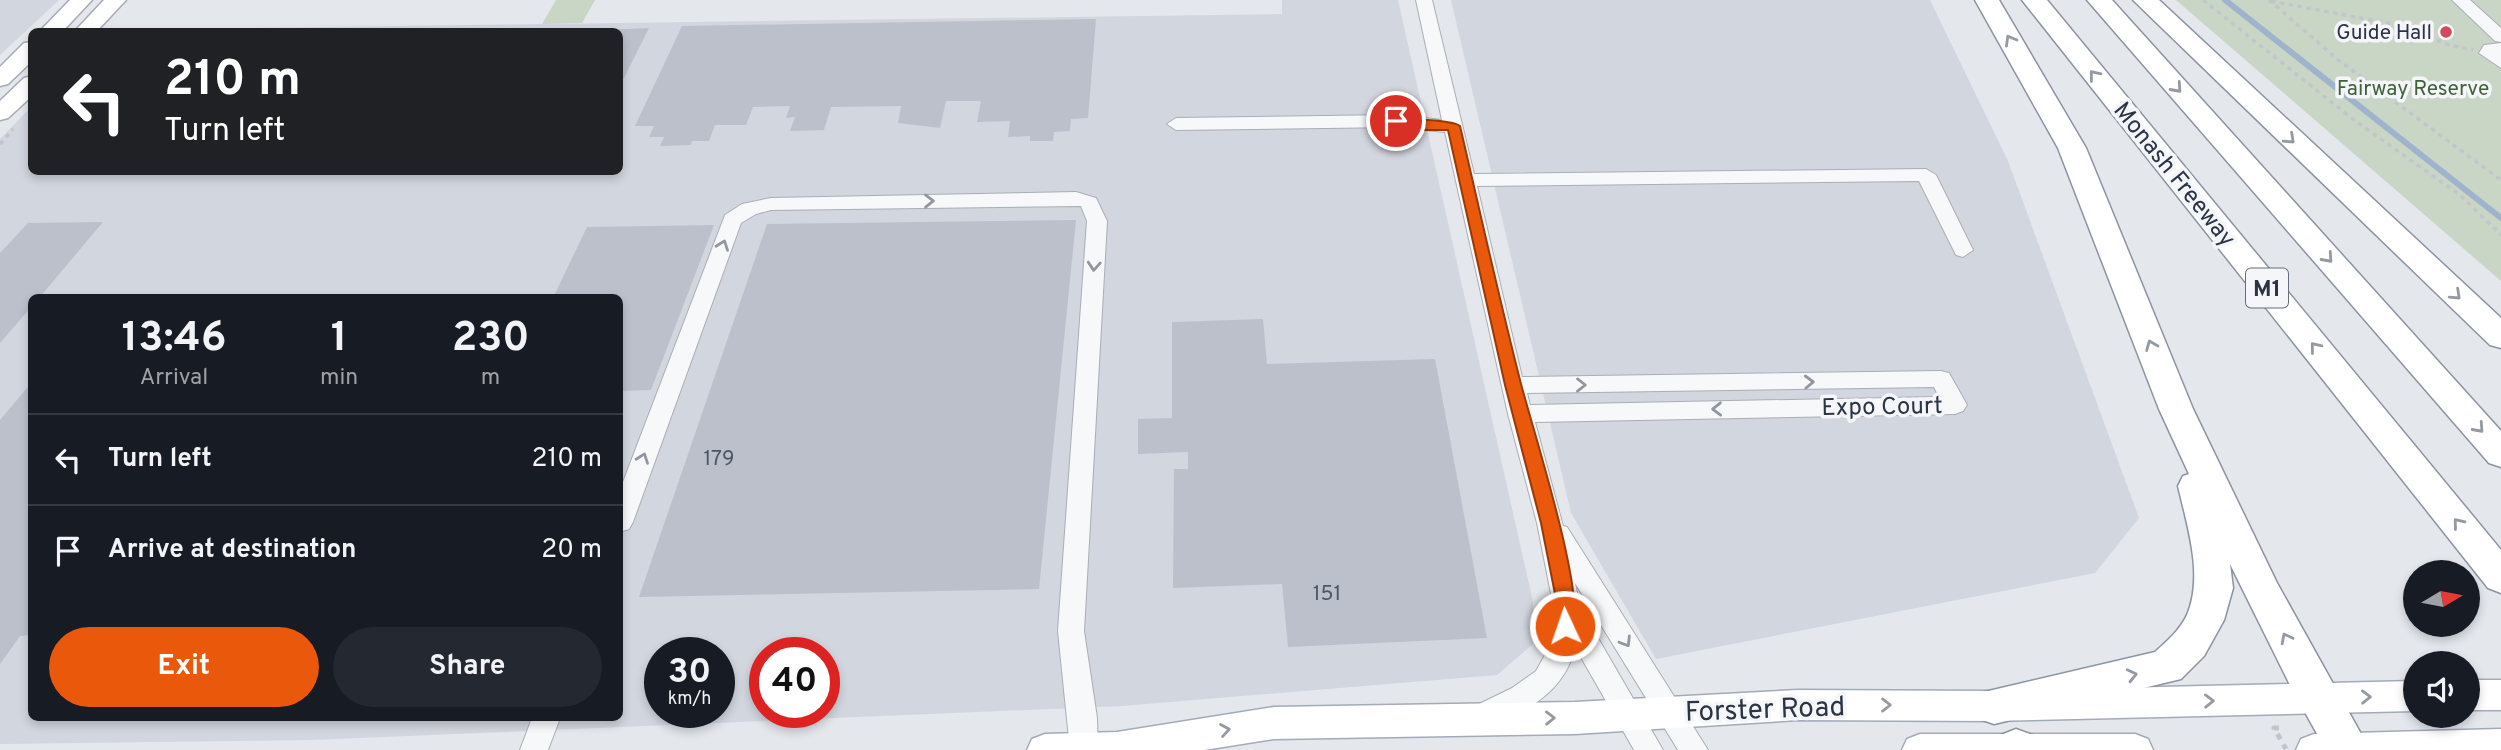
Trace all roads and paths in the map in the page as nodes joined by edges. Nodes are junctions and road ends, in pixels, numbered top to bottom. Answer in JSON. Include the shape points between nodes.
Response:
{"nodes":[{"id":1,"x":82,"y":0,"type":"edge"},
{"id":2,"x":116,"y":0,"type":"edge"},
{"id":3,"x":1424,"y":0,"type":"edge"},
{"id":4,"x":1987,"y":0,"type":"edge"},
{"id":5,"x":2034,"y":0,"type":"edge"},
{"id":6,"x":2099,"y":0,"type":"edge"},
{"id":7,"x":2145,"y":0,"type":"edge"},
{"id":8,"x":2203,"y":0,"type":"edge"},
{"id":9,"x":2460,"y":0,"type":"edge"},
{"id":10,"x":2269,"y":1,"type":"edge"},
{"id":11,"x":53,"y":28,"type":"edge"},
{"id":12,"x":88,"y":28,"type":"edge"},
{"id":13,"x":2501,"y":37,"type":"edge"},
{"id":14,"x":28,"y":53,"type":"edge"},
{"id":15,"x":2497,"y":55,"type":"edge"},
{"id":16,"x":0,"y":79,"type":"edge"},
{"id":17,"x":28,"y":87,"type":"edge"},
{"id":18,"x":0,"y":113,"type":"edge"},
{"id":19,"x":1176,"y":124,"type":"dead end"},
{"id":20,"x":1453,"y":126,"type":"junction"},
{"id":21,"x":1466,"y":180,"type":"junction"},
{"id":22,"x":2501,"y":180,"type":"edge"},
{"id":23,"x":2501,"y":235,"type":"edge"},
{"id":24,"x":1963,"y":250,"type":"dead end"},
{"id":25,"x":2501,"y":337,"type":"edge"},
{"id":26,"x":1747,"y":384,"type":"junction"},
{"id":27,"x":1513,"y":385,"type":"junction"},
{"id":28,"x":1755,"y":408,"type":"junction"},
{"id":29,"x":2176,"y":409,"type":"junction"},
{"id":30,"x":1520,"y":414,"type":"junction"},
{"id":31,"x":2501,"y":454,"type":"edge"},
{"id":32,"x":623,"y":514,"type":"edge"},
{"id":33,"x":1550,"y":523,"type":"junction"},
{"id":34,"x":2501,"y":576,"type":"edge"},
{"id":35,"x":1567,"y":609,"type":"junction"},
{"id":36,"x":2480,"y":695,"type":"edge"},
{"id":37,"x":2501,"y":695,"type":"edge"},
{"id":38,"x":2403,"y":696,"type":"edge"},
{"id":39,"x":2318,"y":698,"type":"junction"},
{"id":40,"x":1994,"y":706,"type":"junction"},
{"id":41,"x":1671,"y":711,"type":"junction"},
{"id":42,"x":1627,"y":715,"type":"junction"},
{"id":43,"x":1476,"y":719,"type":"junction"},
{"id":44,"x":546,"y":721,"type":"edge"},
{"id":45,"x":2501,"y":745,"type":"edge"},
{"id":46,"x":1109,"y":749,"type":"edge"},
{"id":47,"x":2019,"y":749,"type":"edge"},
{"id":48,"x":534,"y":750,"type":"edge"},
{"id":49,"x":1045,"y":750,"type":"edge"},
{"id":50,"x":1649,"y":750,"type":"edge"},
{"id":51,"x":1694,"y":750,"type":"edge"},
{"id":52,"x":1920,"y":750,"type":"edge"},
{"id":53,"x":2135,"y":750,"type":"edge"},
{"id":54,"x":2314,"y":750,"type":"edge"},
{"id":55,"x":2349,"y":750,"type":"edge"}],
"edges":[{"from":1,"to":11,"type":"main road"},
{"from":2,"to":12,"type":"main road"},
{"from":3,"to":20,"type":"street"},
{"from":29,"to":4,"type":"highway","one_way":true,"via":[[2072,148]]},
{"from":34,"to":5,"type":"highway","name":"Monash Freeway","number":"M1","one_way":true},
{"from":6,"to":31,"type":"highway","number":"M1","one_way":true},
{"from":7,"to":25,"type":"highway","one_way":true},
{"from":8,"to":23,"type":"path","via":[[2354,120],[2460,195]]},
{"from":9,"to":13,"type":"street"},
{"from":10,"to":15,"type":"path","via":[[2403,26],[2449,45]]},
{"from":10,"to":22,"type":"path","via":[[2337,59]]},
{"from":14,"to":16,"type":"main road"},
{"from":17,"to":18,"type":"main road"},
{"from":19,"to":20,"type":"street","via":[[1396,121]]},
{"from":20,"to":21,"type":"street"},
{"from":21,"to":24,"type":"street","via":[[1926,175]]},
{"from":21,"to":27,"type":"street"},
{"from":27,"to":26,"type":"street","name":"Expo Court","one_way":true},
{"from":26,"to":28,"type":"street"},
{"from":26,"to":28,"type":"street","name":"Expo Court","one_way":true,"via":[[1941,379],[1955,405]]},
{"from":27,"to":30,"type":"street"},
{"from":28,"to":30,"type":"street","name":"Expo Court","one_way":true},
{"from":39,"to":29,"type":"highway","one_way":true,"via":[[2261,590]]},
{"from":40,"to":29,"type":"highway","one_way":true,"via":[[2167,667],[2200,628],[2214,588],[2213,576],[2207,531]]},
{"from":30,"to":33,"type":"street"},
{"from":32,"to":46,"type":"street","one_way":true,"via":[[738,214],[771,204],[1076,198],[1089,202],[1097,221],[1071,631],[1083,718]]},
{"from":33,"to":35,"type":"street"},
{"from":33,"to":41,"type":"street","one_way":true},
{"from":35,"to":42,"type":"street"},
{"from":35,"to":43,"type":"street","via":[[1563,648],[1554,670],[1535,691]]},
{"from":36,"to":37,"type":"main road"},
{"from":39,"to":38,"type":"main road","name":"Forster Road","one_way":true},
{"from":40,"to":39,"type":"main road","name":"Forster Road","one_way":true},
{"from":39,"to":55,"type":"highway"},
{"from":41,"to":40,"type":"main road","name":"Forster Road","one_way":true,"via":[[1798,705]]},
{"from":41,"to":42,"type":"main road","name":"Forster Road"},
{"from":41,"to":51,"type":"street"},
{"from":43,"to":42,"type":"main road","name":"Forster Road","one_way":true},
{"from":42,"to":50,"type":"street"},
{"from":46,"to":43,"type":"main road","name":"Forster Road","one_way":true,"via":[[1274,723]]},
{"from":44,"to":48,"type":"street"},
{"from":45,"to":55,"type":"main road"},
{"from":46,"to":49,"type":"main road","name":"Forster Road"},
{"from":47,"to":52,"type":"main road"},
{"from":47,"to":53,"type":"main road"},
{"from":54,"to":55,"type":"main road"}]}
